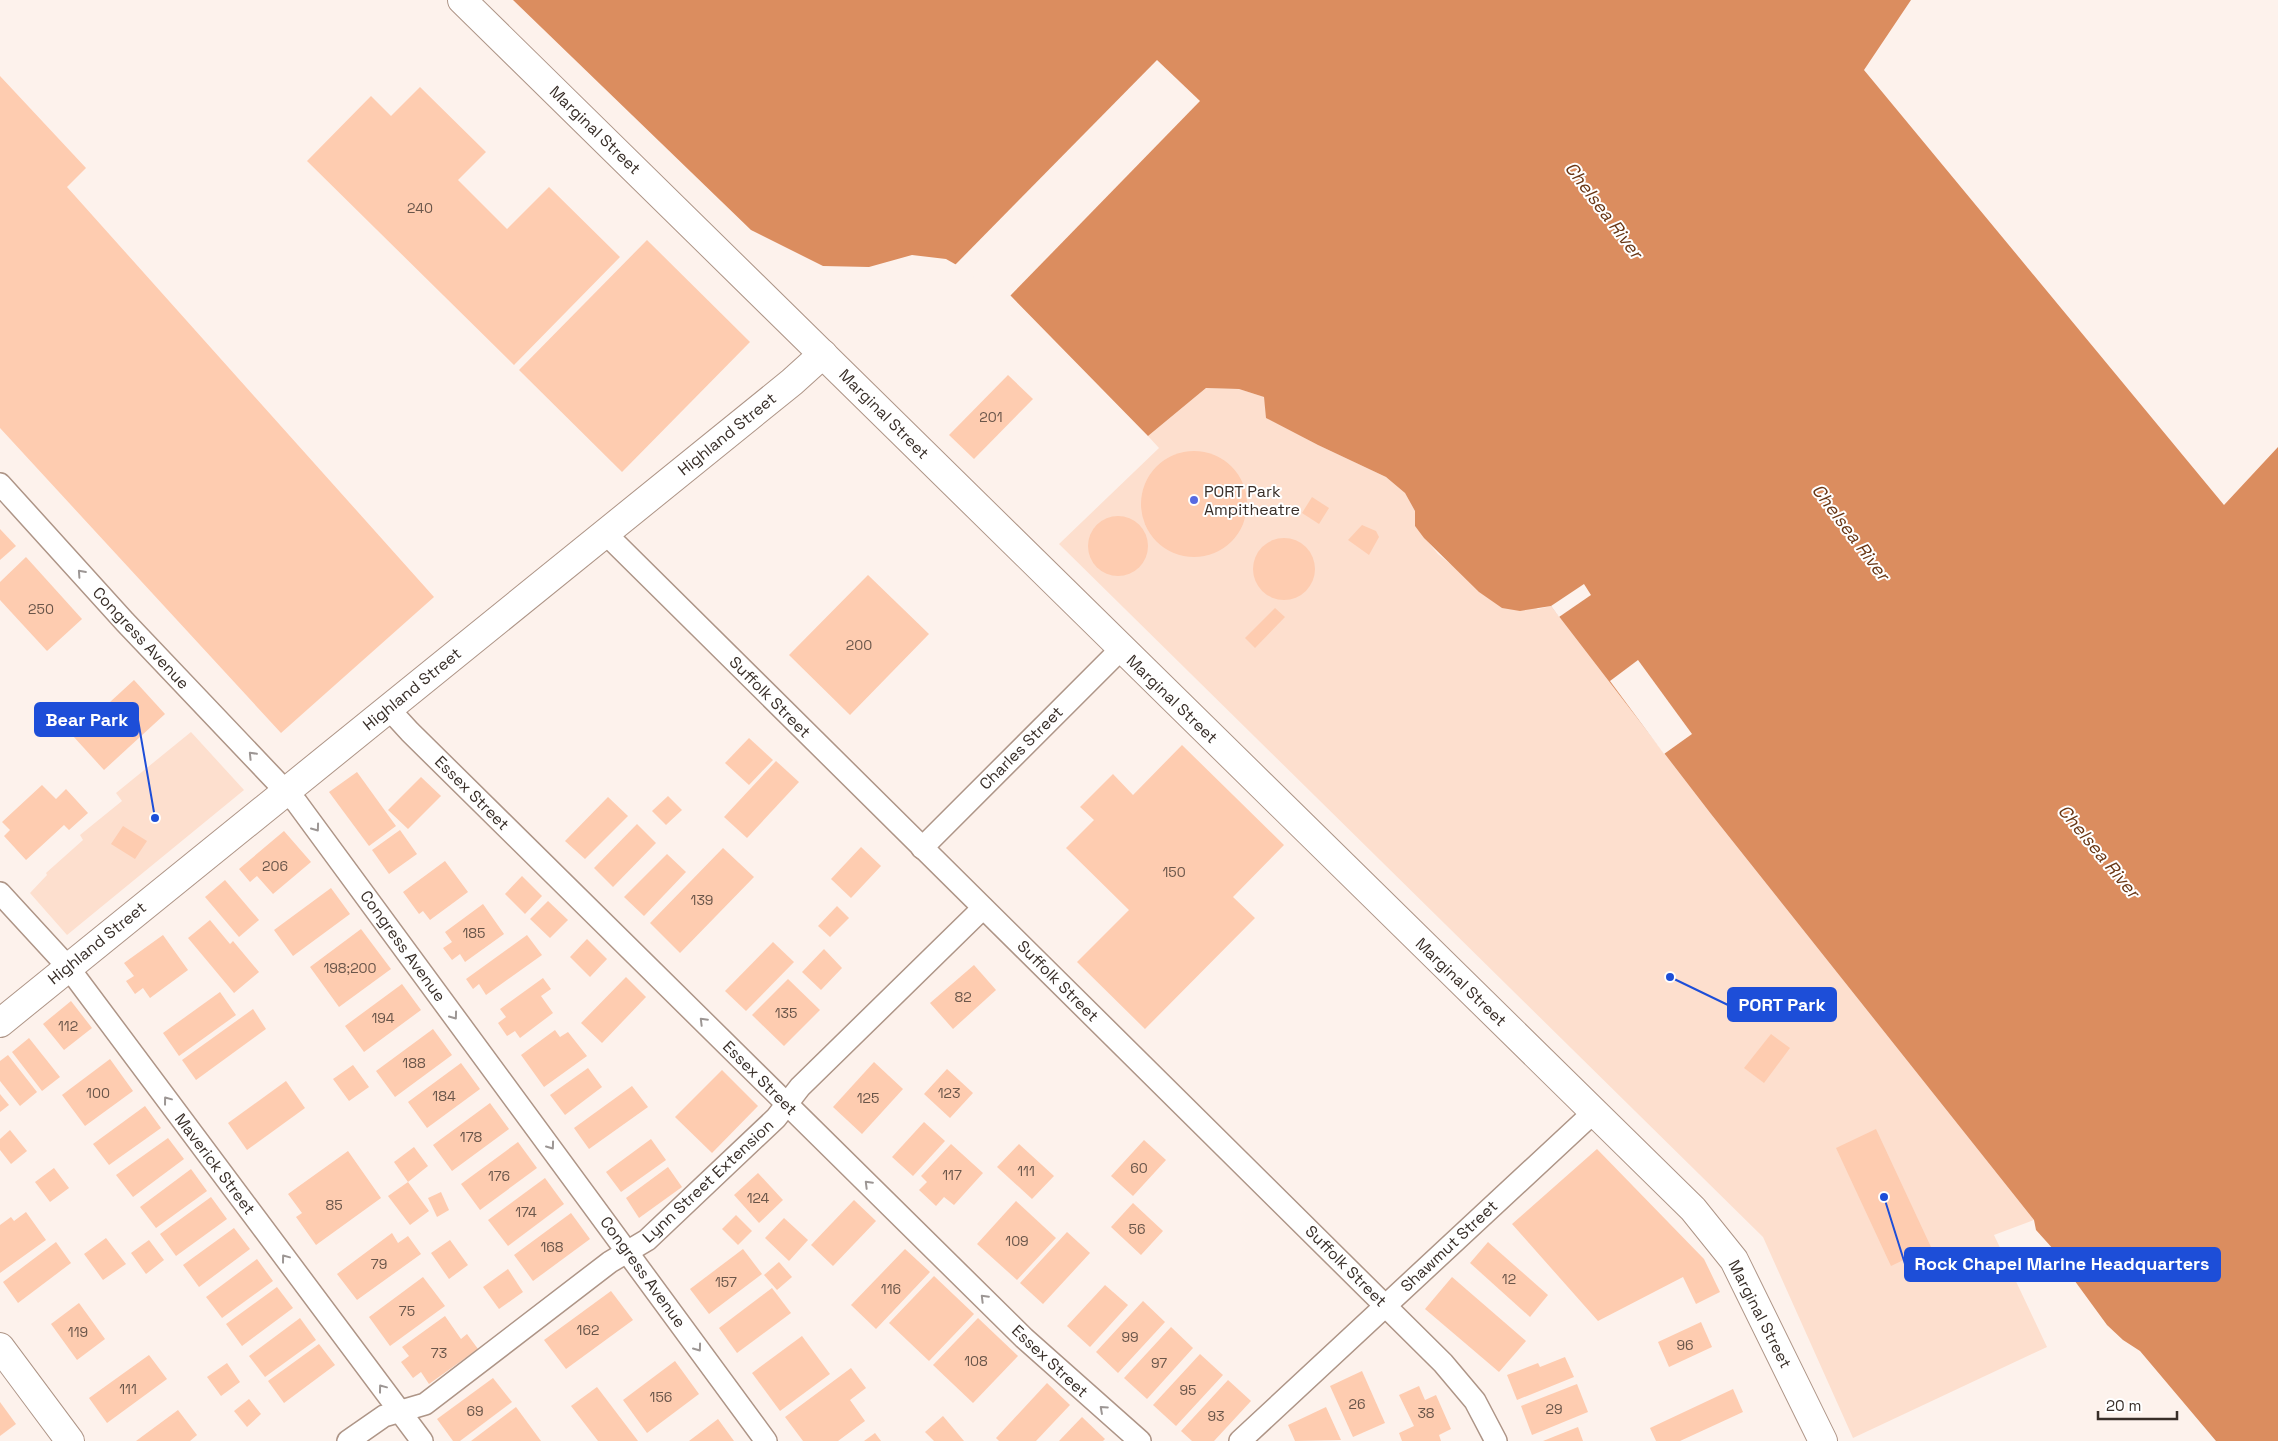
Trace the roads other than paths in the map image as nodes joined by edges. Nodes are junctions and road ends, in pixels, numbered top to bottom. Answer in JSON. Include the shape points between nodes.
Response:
{"nodes":[{"id":1,"x":462,"y":0,"type":"edge"},
{"id":2,"x":823,"y":354,"type":"junction"},
{"id":3,"x":0,"y":484,"type":"edge"},
{"id":4,"x":605,"y":532,"type":"junction"},
{"id":5,"x":1121,"y":648,"type":"junction"},
{"id":6,"x":388,"y":708,"type":"junction"},
{"id":7,"x":286,"y":790,"type":"junction"},
{"id":8,"x":922,"y":848,"type":"junction"},
{"id":9,"x":0,"y":892,"type":"edge"},
{"id":10,"x":983,"y":908,"type":"junction"},
{"id":11,"x":68,"y":966,"type":"junction"},
{"id":12,"x":0,"y":1023,"type":"edge"},
{"id":13,"x":787,"y":1104,"type":"junction"},
{"id":14,"x":1594,"y":1112,"type":"junction"},
{"id":15,"x":628,"y":1251,"type":"junction"},
{"id":16,"x":1385,"y":1305,"type":"junction"},
{"id":17,"x":0,"y":1347,"type":"edge"},
{"id":18,"x":400,"y":1412,"type":"junction"},
{"id":19,"x":70,"y":1441,"type":"edge"},
{"id":20,"x":348,"y":1441,"type":"edge"},
{"id":21,"x":422,"y":1441,"type":"edge"},
{"id":22,"x":766,"y":1441,"type":"edge"},
{"id":23,"x":1140,"y":1441,"type":"edge"},
{"id":24,"x":1240,"y":1441,"type":"edge"},
{"id":25,"x":1496,"y":1441,"type":"edge"},
{"id":26,"x":1822,"y":1441,"type":"edge"}],
"edges":[{"from":1,"to":2,"type":"main road","name":"Marginal Street"},
{"from":2,"to":4,"type":"main road","name":"Highland Street"},
{"from":2,"to":5,"type":"main road","name":"Marginal Street"},
{"from":7,"to":3,"type":"street","name":"Congress Avenue","one_way":true,"via":[[125,622]]},
{"from":4,"to":6,"type":"main road","name":"Highland Street"},
{"from":4,"to":8,"type":"street","name":"Suffolk Street"},
{"from":5,"to":8,"type":"street","name":"Charles Street"},
{"from":5,"to":14,"type":"main road","name":"Marginal Street"},
{"from":6,"to":7,"type":"main road","name":"Highland Street"},
{"from":13,"to":6,"type":"street","name":"Essex Street","one_way":true},
{"from":7,"to":11,"type":"main road","name":"Highland Street"},
{"from":7,"to":15,"type":"street","name":"Congress Avenue","one_way":true},
{"from":8,"to":10,"type":"street","name":"Suffolk Street"},
{"from":9,"to":11,"type":"street","name":"Maverick Street"},
{"from":10,"to":13,"type":"street","name":"Lynn Street Extension","via":[[800,1087]]},
{"from":10,"to":16,"type":"street","name":"Suffolk Street"},
{"from":11,"to":12,"type":"main road","name":"Highland Street"},
{"from":18,"to":11,"type":"street","name":"Maverick Street","one_way":true},
{"from":13,"to":15,"type":"street","name":"Lynn Street Extension","via":[[647,1240]]},
{"from":23,"to":13,"type":"street","name":"Essex Street","one_way":true,"via":[[1024,1338]]},
{"from":14,"to":16,"type":"street","name":"Shawmut Street"},
{"from":14,"to":26,"type":"main road","name":"Marginal Street","via":[[1693,1209],[1734,1260]]},
{"from":15,"to":18,"type":"street","name":"Lynn Street Extension","via":[[425,1404]]},
{"from":15,"to":22,"type":"street","name":"Congress Avenue","one_way":true},
{"from":16,"to":24,"type":"street","name":"Shawmut Street"},
{"from":16,"to":25,"type":"street","name":"Suffolk Street","via":[[1460,1382],[1475,1401]]},
{"from":17,"to":19,"type":"main road"},
{"from":18,"to":20,"type":"street","name":"Lynn Street Extension","via":[[376,1420]]},
{"from":18,"to":21,"type":"street","name":"Maverick Street"}]}
